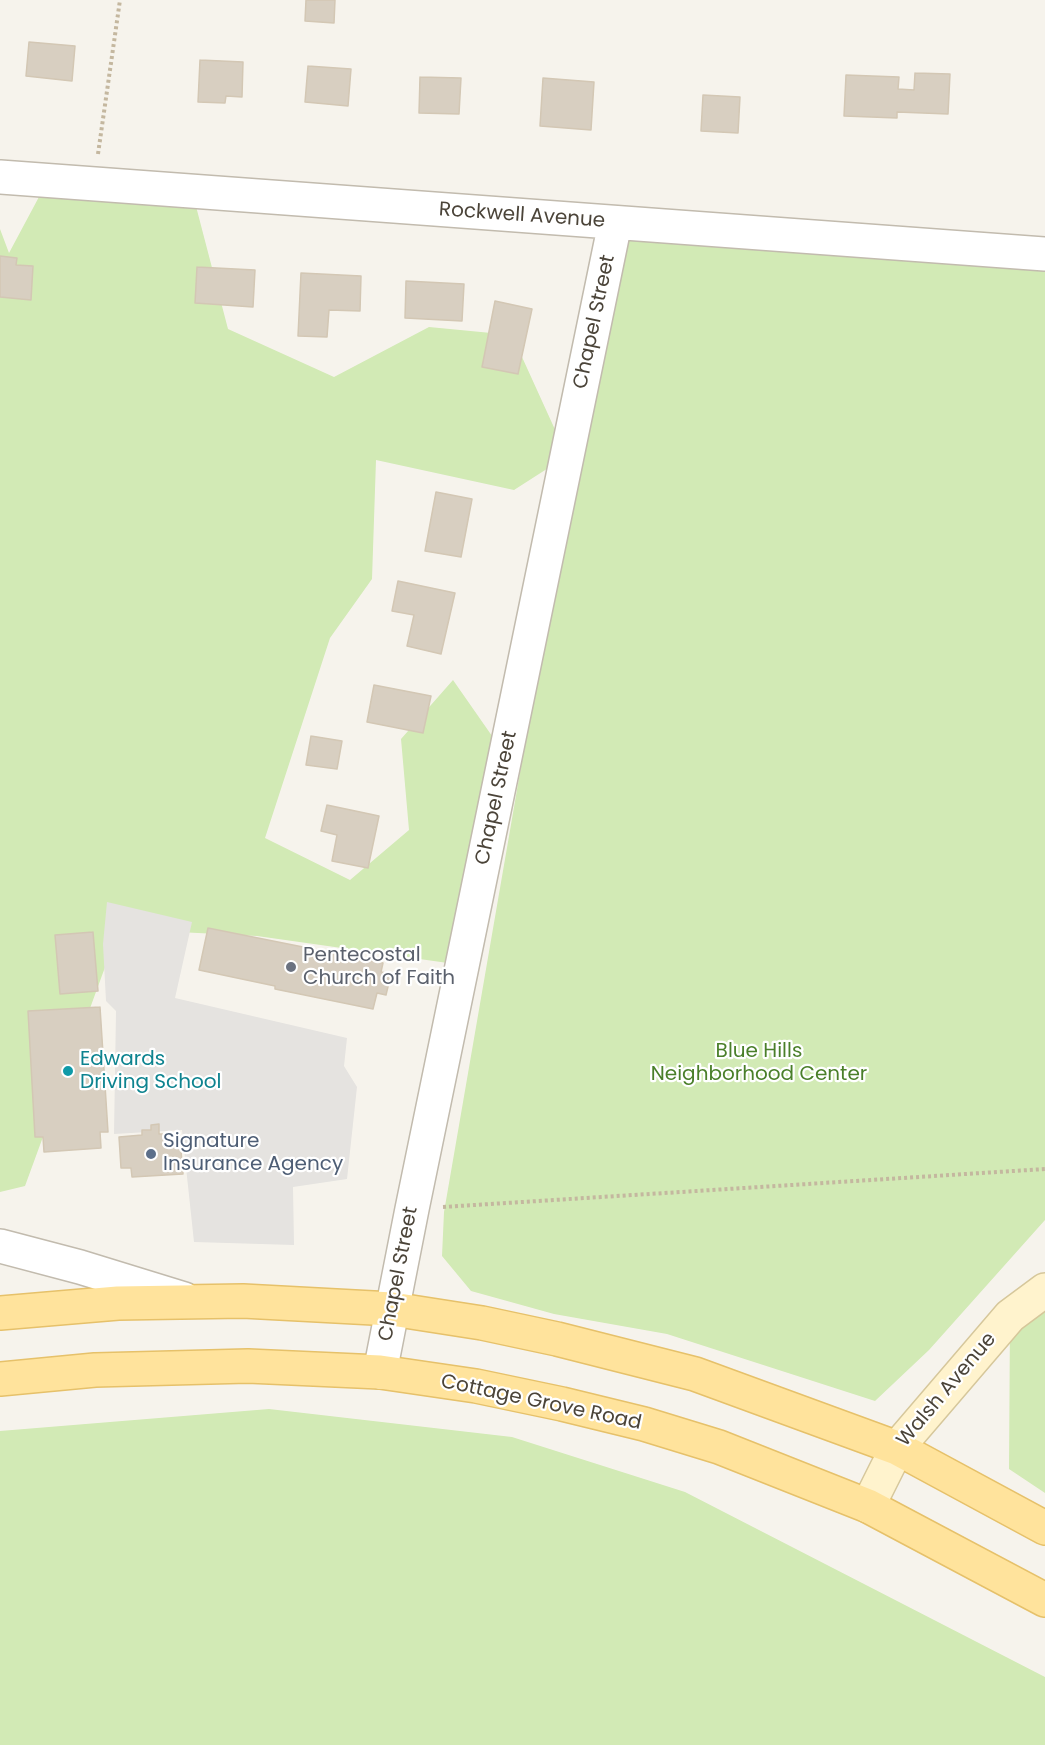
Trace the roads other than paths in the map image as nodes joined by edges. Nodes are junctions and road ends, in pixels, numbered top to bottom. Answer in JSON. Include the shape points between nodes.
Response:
{"nodes":[{"id":1,"x":0,"y":177,"type":"edge"},
{"id":2,"x":615,"y":223,"type":"junction"},
{"id":3,"x":1045,"y":254,"type":"edge"},
{"id":4,"x":0,"y":1246,"type":"edge"},
{"id":5,"x":1045,"y":1290,"type":"edge"},
{"id":6,"x":197,"y":1303,"type":"junction"},
{"id":7,"x":392,"y":1309,"type":"junction"},
{"id":8,"x":0,"y":1313,"type":"edge"},
{"id":9,"x":380,"y":1372,"type":"junction"},
{"id":10,"x":0,"y":1379,"type":"edge"},
{"id":11,"x":897,"y":1448,"type":"junction"},
{"id":12,"x":868,"y":1506,"type":"junction"},
{"id":13,"x":1045,"y":1528,"type":"edge"},
{"id":14,"x":1045,"y":1600,"type":"edge"}],
"edges":[{"from":1,"to":2,"type":"street","name":"Rockwell Avenue"},
{"from":2,"to":3,"type":"street","name":"Rockwell Avenue"},
{"from":2,"to":7,"type":"street","name":"Chapel Street"},
{"from":4,"to":6,"type":"street"},
{"from":5,"to":11,"type":"street","name":"Walsh Avenue","via":[[1010,1316]]},
{"from":6,"to":7,"type":"main road","via":[[243,1301]]},
{"from":6,"to":8,"type":"main road","via":[[118,1303]]},
{"from":7,"to":9,"type":"street","name":"Chapel Street"},
{"from":7,"to":11,"type":"main road","via":[[557,1339],[695,1374]]},
{"from":9,"to":10,"type":"main road","name":"Cottage Grove Road","via":[[183,1367]]},
{"from":9,"to":12,"type":"main road","name":"Cottage Grove Road","via":[[476,1386],[644,1424],[719,1447]]},
{"from":11,"to":12,"type":"street","name":"Walsh Avenue"},
{"from":11,"to":13,"type":"main road"},
{"from":12,"to":14,"type":"main road","name":"Cottage Grove Road"}]}
